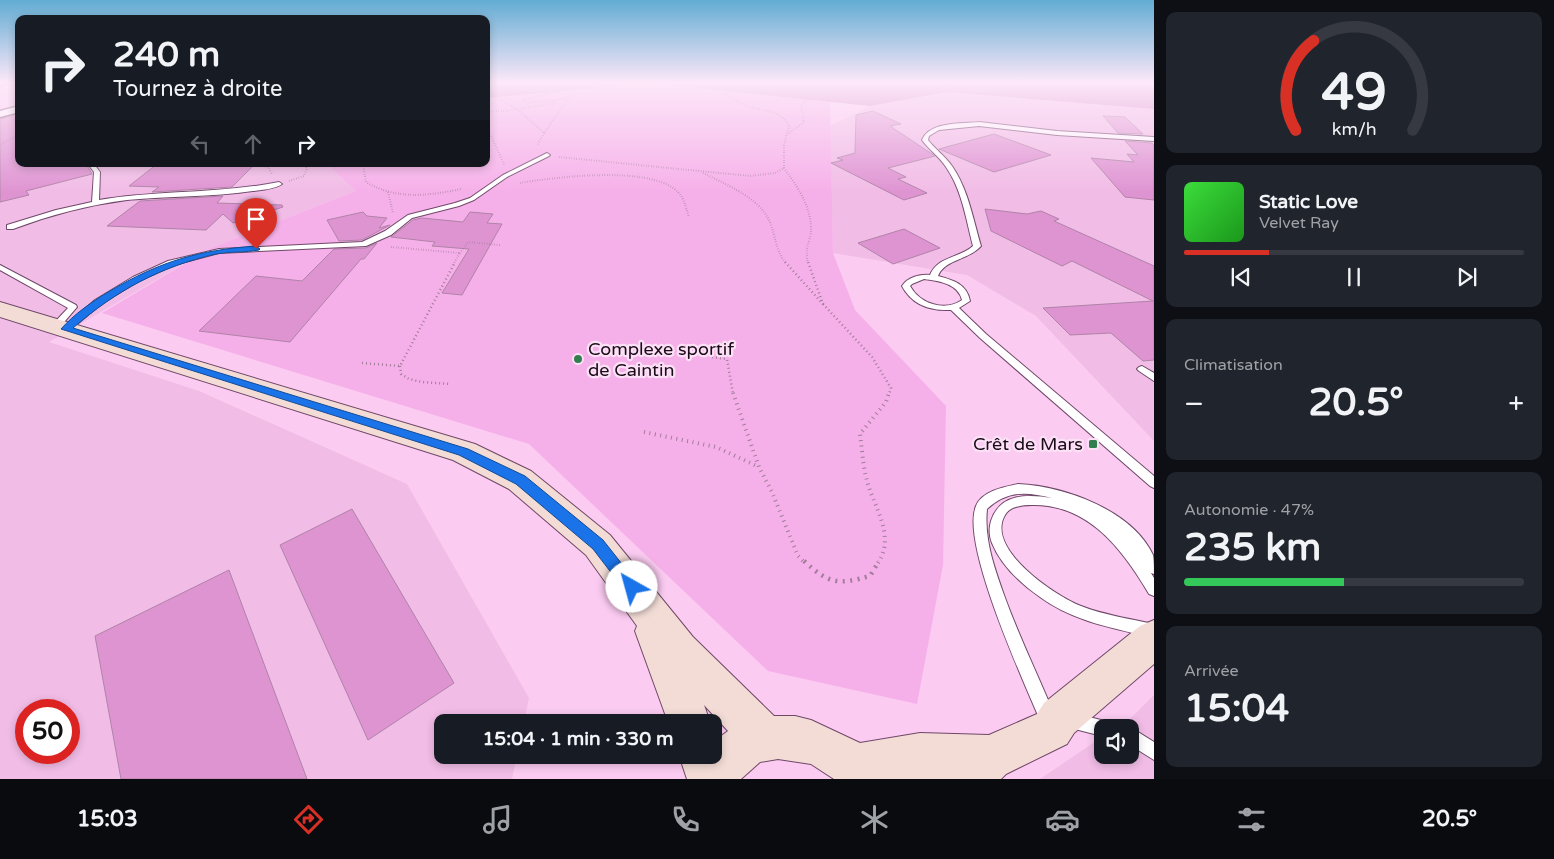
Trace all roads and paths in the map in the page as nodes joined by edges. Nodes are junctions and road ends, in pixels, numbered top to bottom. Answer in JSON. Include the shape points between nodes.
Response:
{"nodes":[{"id":1,"x":529,"y":119,"type":"edge"},
{"id":2,"x":553,"y":119,"type":"edge"},
{"id":3,"x":783,"y":119,"type":"edge"},
{"id":4,"x":804,"y":119,"type":"edge"},
{"id":5,"x":544,"y":132,"type":"junction"},
{"id":6,"x":790,"y":133,"type":"junction"},
{"id":7,"x":490,"y":134,"type":"edge"},
{"id":8,"x":15,"y":136,"type":"edge"},
{"id":9,"x":1154,"y":139,"type":"edge"},
{"id":10,"x":1,"y":144,"type":"edge"},
{"id":11,"x":547,"y":155,"type":"junction"},
{"id":12,"x":93,"y":167,"type":"edge"},
{"id":13,"x":268,"y":167,"type":"edge"},
{"id":14,"x":306,"y":167,"type":"edge"},
{"id":15,"x":364,"y":167,"type":"edge"},
{"id":16,"x":506,"y":168,"type":"dead end"},
{"id":17,"x":784,"y":168,"type":"junction"},
{"id":18,"x":701,"y":171,"type":"junction"},
{"id":19,"x":278,"y":184,"type":"junction"},
{"id":20,"x":490,"y":186,"type":"junction"},
{"id":21,"x":388,"y":192,"type":"junction"},
{"id":22,"x":94,"y":204,"type":"junction"},
{"id":23,"x":689,"y":217,"type":"dead end"},
{"id":24,"x":0,"y":227,"type":"edge"},
{"id":25,"x":10,"y":227,"type":"junction"},
{"id":26,"x":26,"y":228,"type":"dead end"},
{"id":27,"x":388,"y":233,"type":"junction"},
{"id":28,"x":363,"y":244,"type":"junction"},
{"id":29,"x":500,"y":244,"type":"dead end"},
{"id":30,"x":460,"y":253,"type":"junction"},
{"id":31,"x":0,"y":267,"type":"edge"},
{"id":32,"x":933,"y":278,"type":"junction"},
{"id":33,"x":822,"y":304,"type":"junction"},
{"id":34,"x":954,"y":308,"type":"junction"},
{"id":35,"x":0,"y":309,"type":"edge"},
{"id":36,"x":61,"y":328,"type":"junction"},
{"id":37,"x":712,"y":357,"type":"dead end"},
{"id":38,"x":362,"y":362,"type":"dead end"},
{"id":39,"x":400,"y":366,"type":"junction"},
{"id":40,"x":1142,"y":369,"type":"dead end"},
{"id":41,"x":1154,"y":378,"type":"edge"},
{"id":42,"x":450,"y":384,"type":"dead end"},
{"id":43,"x":644,"y":432,"type":"dead end"},
{"id":44,"x":758,"y":468,"type":"junction"},
{"id":45,"x":1154,"y":482,"type":"edge"},
{"id":46,"x":1154,"y":568,"type":"edge"},
{"id":47,"x":1154,"y":590,"type":"edge"},
{"id":48,"x":643,"y":602,"type":"junction"},
{"id":49,"x":1154,"y":632,"type":"edge"},
{"id":50,"x":1154,"y":639,"type":"edge"},
{"id":51,"x":686,"y":714,"type":"edge"},
{"id":52,"x":1056,"y":724,"type":"junction"},
{"id":53,"x":1094,"y":727,"type":"edge"},
{"id":54,"x":766,"y":738,"type":"junction"},
{"id":55,"x":1139,"y":741,"type":"edge"},
{"id":56,"x":1154,"y":752,"type":"edge"},
{"id":57,"x":705,"y":764,"type":"edge"},
{"id":58,"x":979,"y":769,"type":"edge"},
{"id":59,"x":863,"y":772,"type":"edge"},
{"id":60,"x":712,"y":779,"type":"edge"}],
"edges":[{"from":1,"to":5,"type":"path"},
{"from":2,"to":5,"type":"path"},
{"from":3,"to":6,"type":"path","via":[[789,124]]},
{"from":4,"to":6,"type":"path"},
{"from":5,"to":11,"type":"path","via":[[534,154]]},
{"from":6,"to":17,"type":"path","via":[[784,146]]},
{"from":7,"to":16,"type":"path"},
{"from":8,"to":10,"type":"path"},
{"from":9,"to":32,"type":"lane","via":[[979,124],[938,128],[925,140],[950,166],[978,246],[974,252],[947,261],[934,272]]},
{"from":11,"to":18,"type":"path"},
{"from":11,"to":20,"type":"lane"},
{"from":12,"to":22,"type":"lane","via":[[97,172]]},
{"from":13,"to":19,"type":"path"},
{"from":14,"to":19,"type":"path","via":[[304,176]]},
{"from":15,"to":21,"type":"path","via":[[366,182]]},
{"from":17,"to":18,"type":"path","via":[[765,176]]},
{"from":17,"to":33,"type":"path","via":[[799,188],[805,203],[811,227],[806,247]]},
{"from":18,"to":33,"type":"path","via":[[756,204],[769,219],[780,257]]},
{"from":19,"to":22,"type":"lane","via":[[226,194],[142,197]]},
{"from":20,"to":21,"type":"path","via":[[478,183],[441,194]]},
{"from":20,"to":23,"type":"path","via":[[594,174],[649,180],[676,190],[683,198]]},
{"from":20,"to":27,"type":"lane","via":[[457,205],[410,216]]},
{"from":21,"to":27,"type":"path","via":[[394,214]]},
{"from":22,"to":25,"type":"lane"},
{"from":24,"to":25,"type":"lane"},
{"from":25,"to":26,"type":"lane"},
{"from":27,"to":28,"type":"lane"},
{"from":28,"to":30,"type":"path"},
{"from":28,"to":36,"type":"lane","via":[[249,249],[192,256],[136,279]]},
{"from":29,"to":30,"type":"path","via":[[468,242]]},
{"from":30,"to":39,"type":"path"},
{"from":31,"to":36,"type":"lane","via":[[73,307]]},
{"from":32,"to":34,"type":"lane","via":[[954,285],[966,296],[966,301]]},
{"from":32,"to":34,"type":"lane","via":[[923,277],[909,282],[906,286],[908,292],[927,304]]},
{"from":33,"to":44,"type":"path","via":[[872,357],[891,388],[886,402],[860,434],[867,481],[885,534],[884,554],[870,576],[844,584],[820,576],[798,556],[772,492]]},
{"from":34,"to":45,"type":"lane"},
{"from":35,"to":36,"type":"main road"},
{"from":36,"to":48,"type":"main road","via":[[464,452],[520,480],[598,545]]},
{"from":37,"to":44,"type":"path","via":[[727,359],[734,400]]},
{"from":38,"to":39,"type":"path"},
{"from":39,"to":42,"type":"path","via":[[401,374],[409,379]]},
{"from":40,"to":41,"type":"lane"},
{"from":43,"to":44,"type":"path","via":[[709,445]]},
{"from":46,"to":52,"type":"lane","via":[[1122,527],[1092,508],[1054,492],[1013,488],[994,495],[981,507],[979,527],[992,580],[1016,644]]},
{"from":47,"to":49,"type":"lane","via":[[1134,556],[1113,532],[1093,517],[1052,501],[1027,499],[1008,505],[1000,512],[995,524],[997,540],[1012,564],[1038,589],[1071,609]]},
{"from":48,"to":51,"type":"main road"},
{"from":48,"to":54,"type":"main road","via":[[679,650]]},
{"from":50,"to":52,"type":"main road"},
{"from":52,"to":53,"type":"lane"},
{"from":52,"to":58,"type":"main road"},
{"from":54,"to":59,"type":"main road","via":[[795,738],[826,747]]},
{"from":54,"to":60,"type":"main road","via":[[744,746]]},
{"from":55,"to":56,"type":"lane"},
{"from":57,"to":60,"type":"main road"},
{"from":58,"to":59,"type":"main road","via":[[920,755]]}]}
